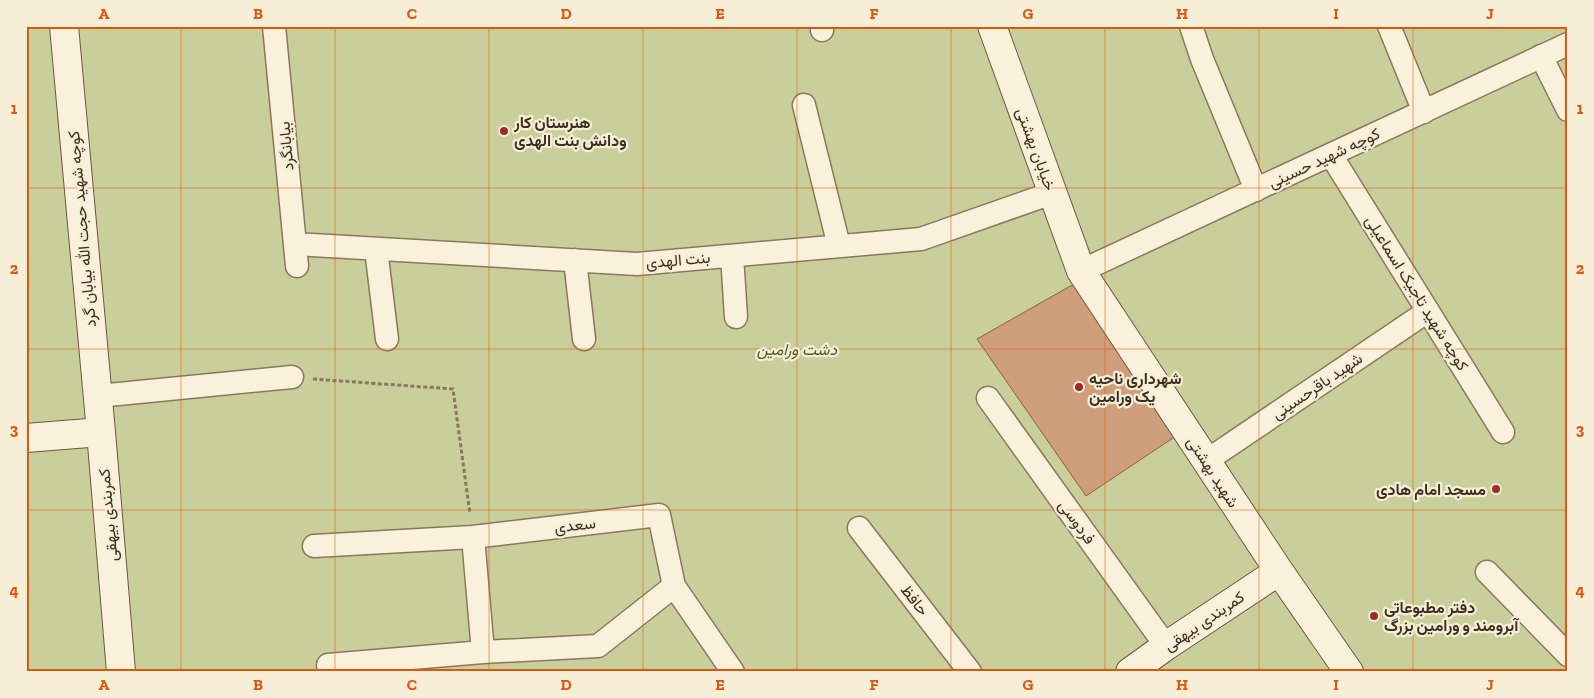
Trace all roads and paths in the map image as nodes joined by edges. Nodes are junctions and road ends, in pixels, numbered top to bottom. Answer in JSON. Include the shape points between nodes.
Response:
{"nodes":[{"id":1,"x":64,"y":26,"type":"edge"},
{"id":2,"x":274,"y":26,"type":"edge"},
{"id":3,"x":992,"y":26,"type":"edge"},
{"id":4,"x":1191,"y":26,"type":"edge"},
{"id":5,"x":1389,"y":26,"type":"edge"},
{"id":6,"x":1568,"y":44,"type":"edge"},
{"id":7,"x":1542,"y":56,"type":"junction"},
{"id":8,"x":804,"y":105,"type":"dead end"},
{"id":9,"x":1568,"y":110,"type":"edge"},
{"id":10,"x":1424,"y":112,"type":"junction"},
{"id":11,"x":1331,"y":155,"type":"junction"},
{"id":12,"x":1256,"y":190,"type":"junction"},
{"id":13,"x":1052,"y":193,"type":"junction"},
{"id":14,"x":838,"y":246,"type":"junction"},
{"id":15,"x":376,"y":249,"type":"junction"},
{"id":16,"x":296,"y":255,"type":"joint"},
{"id":17,"x":732,"y":256,"type":"junction"},
{"id":18,"x":575,"y":260,"type":"junction"},
{"id":19,"x":1081,"y":271,"type":"junction"},
{"id":20,"x":1428,"y":311,"type":"junction"},
{"id":21,"x":736,"y":317,"type":"dead end"},
{"id":22,"x":388,"y":339,"type":"dead end"},
{"id":23,"x":584,"y":339,"type":"dead end"},
{"id":24,"x":292,"y":377,"type":"joint"},
{"id":25,"x":98,"y":396,"type":"junction"},
{"id":26,"x":988,"y":398,"type":"dead end"},
{"id":27,"x":101,"y":432,"type":"junction"},
{"id":28,"x":1503,"y":432,"type":"dead end"},
{"id":29,"x":26,"y":438,"type":"edge"},
{"id":30,"x":1206,"y":461,"type":"junction"},
{"id":31,"x":859,"y":528,"type":"dead end"},
{"id":32,"x":473,"y":536,"type":"junction"},
{"id":33,"x":314,"y":546,"type":"dead end"},
{"id":34,"x":1278,"y":571,"type":"junction"},
{"id":35,"x":1487,"y":572,"type":"dead end"},
{"id":36,"x":674,"y":586,"type":"junction"},
{"id":37,"x":1166,"y":646,"type":"junction"},
{"id":38,"x":483,"y":652,"type":"junction"},
{"id":39,"x":1568,"y":655,"type":"edge"},
{"id":40,"x":328,"y":665,"type":"dead end"},
{"id":41,"x":121,"y":672,"type":"edge"},
{"id":42,"x":733,"y":672,"type":"edge"},
{"id":43,"x":970,"y":672,"type":"edge"},
{"id":44,"x":1130,"y":672,"type":"edge"},
{"id":45,"x":1349,"y":672,"type":"edge"}],
"edges":[{"from":1,"to":25,"type":"main road","name":"کوچه شهید حجت الله بیابان گرد"},
{"from":2,"to":16,"type":"street","name":"بیابانگرد"},
{"from":3,"to":13,"type":"main road","name":"خیابان بهشتی"},
{"from":4,"to":12,"type":"street"},
{"from":5,"to":10,"type":"street"},
{"from":6,"to":7,"type":"street","name":"کوچه شهید حسینی"},
{"from":7,"to":9,"type":"street"},
{"from":7,"to":10,"type":"street","name":"کوچه شهید حسینی"},
{"from":8,"to":14,"type":"street"},
{"from":10,"to":11,"type":"street","name":"کوچه شهید حسینی"},
{"from":11,"to":12,"type":"street","name":"کوچه شهید حسینی"},
{"from":11,"to":20,"type":"street","name":"کوچه شهید تاجیک اسماعیلی"},
{"from":12,"to":19,"type":"street","name":"کوچه شهید حسینی"},
{"from":13,"to":14,"type":"street","name":"بنت الهدی","via":[[921,239]]},
{"from":13,"to":19,"type":"main road","name":"خیابان بهشتی"},
{"from":14,"to":17,"type":"street","name":"بنت الهدی"},
{"from":15,"to":16,"type":"street","name":"بنت الهدی"},
{"from":15,"to":18,"type":"street","name":"بنت الهدی"},
{"from":15,"to":22,"type":"street"},
{"from":17,"to":18,"type":"street","name":"بنت الهدی","via":[[637,264]]},
{"from":17,"to":21,"type":"street"},
{"from":18,"to":23,"type":"street"},
{"from":19,"to":30,"type":"main road","name":"شهید بهشتی"},
{"from":20,"to":28,"type":"street","name":"کوچه شهید تاجیک اسماعیلی"},
{"from":20,"to":30,"type":"street","name":"شهید باقرحسینی"},
{"from":24,"to":25,"type":"street"},
{"from":24,"to":32,"type":"path","via":[[453,389]]},
{"from":25,"to":27,"type":"main road","name":"کوچه شهید حجت الله بیابان گرد"},
{"from":26,"to":37,"type":"street","name":"فردوسی"},
{"from":27,"to":29,"type":"main road"},
{"from":27,"to":41,"type":"main road","name":"کمربندی بیهقی"},
{"from":30,"to":34,"type":"main road","name":"شهید بهشتی"},
{"from":31,"to":43,"type":"street","name":"حافظ"},
{"from":32,"to":33,"type":"street","name":"سعدی"},
{"from":32,"to":36,"type":"street","name":"سعدی","via":[[659,515]]},
{"from":32,"to":38,"type":"street"},
{"from":34,"to":37,"type":"main road","name":"کمربندی بیهقی"},
{"from":34,"to":45,"type":"main road","name":"شهید بهشتی"},
{"from":35,"to":39,"type":"street"},
{"from":36,"to":38,"type":"street","via":[[598,646]]},
{"from":36,"to":42,"type":"street","name":"سعدی"},
{"from":37,"to":44,"type":"main road","name":"کمربندی بیهقی"},
{"from":38,"to":40,"type":"street"}]}
